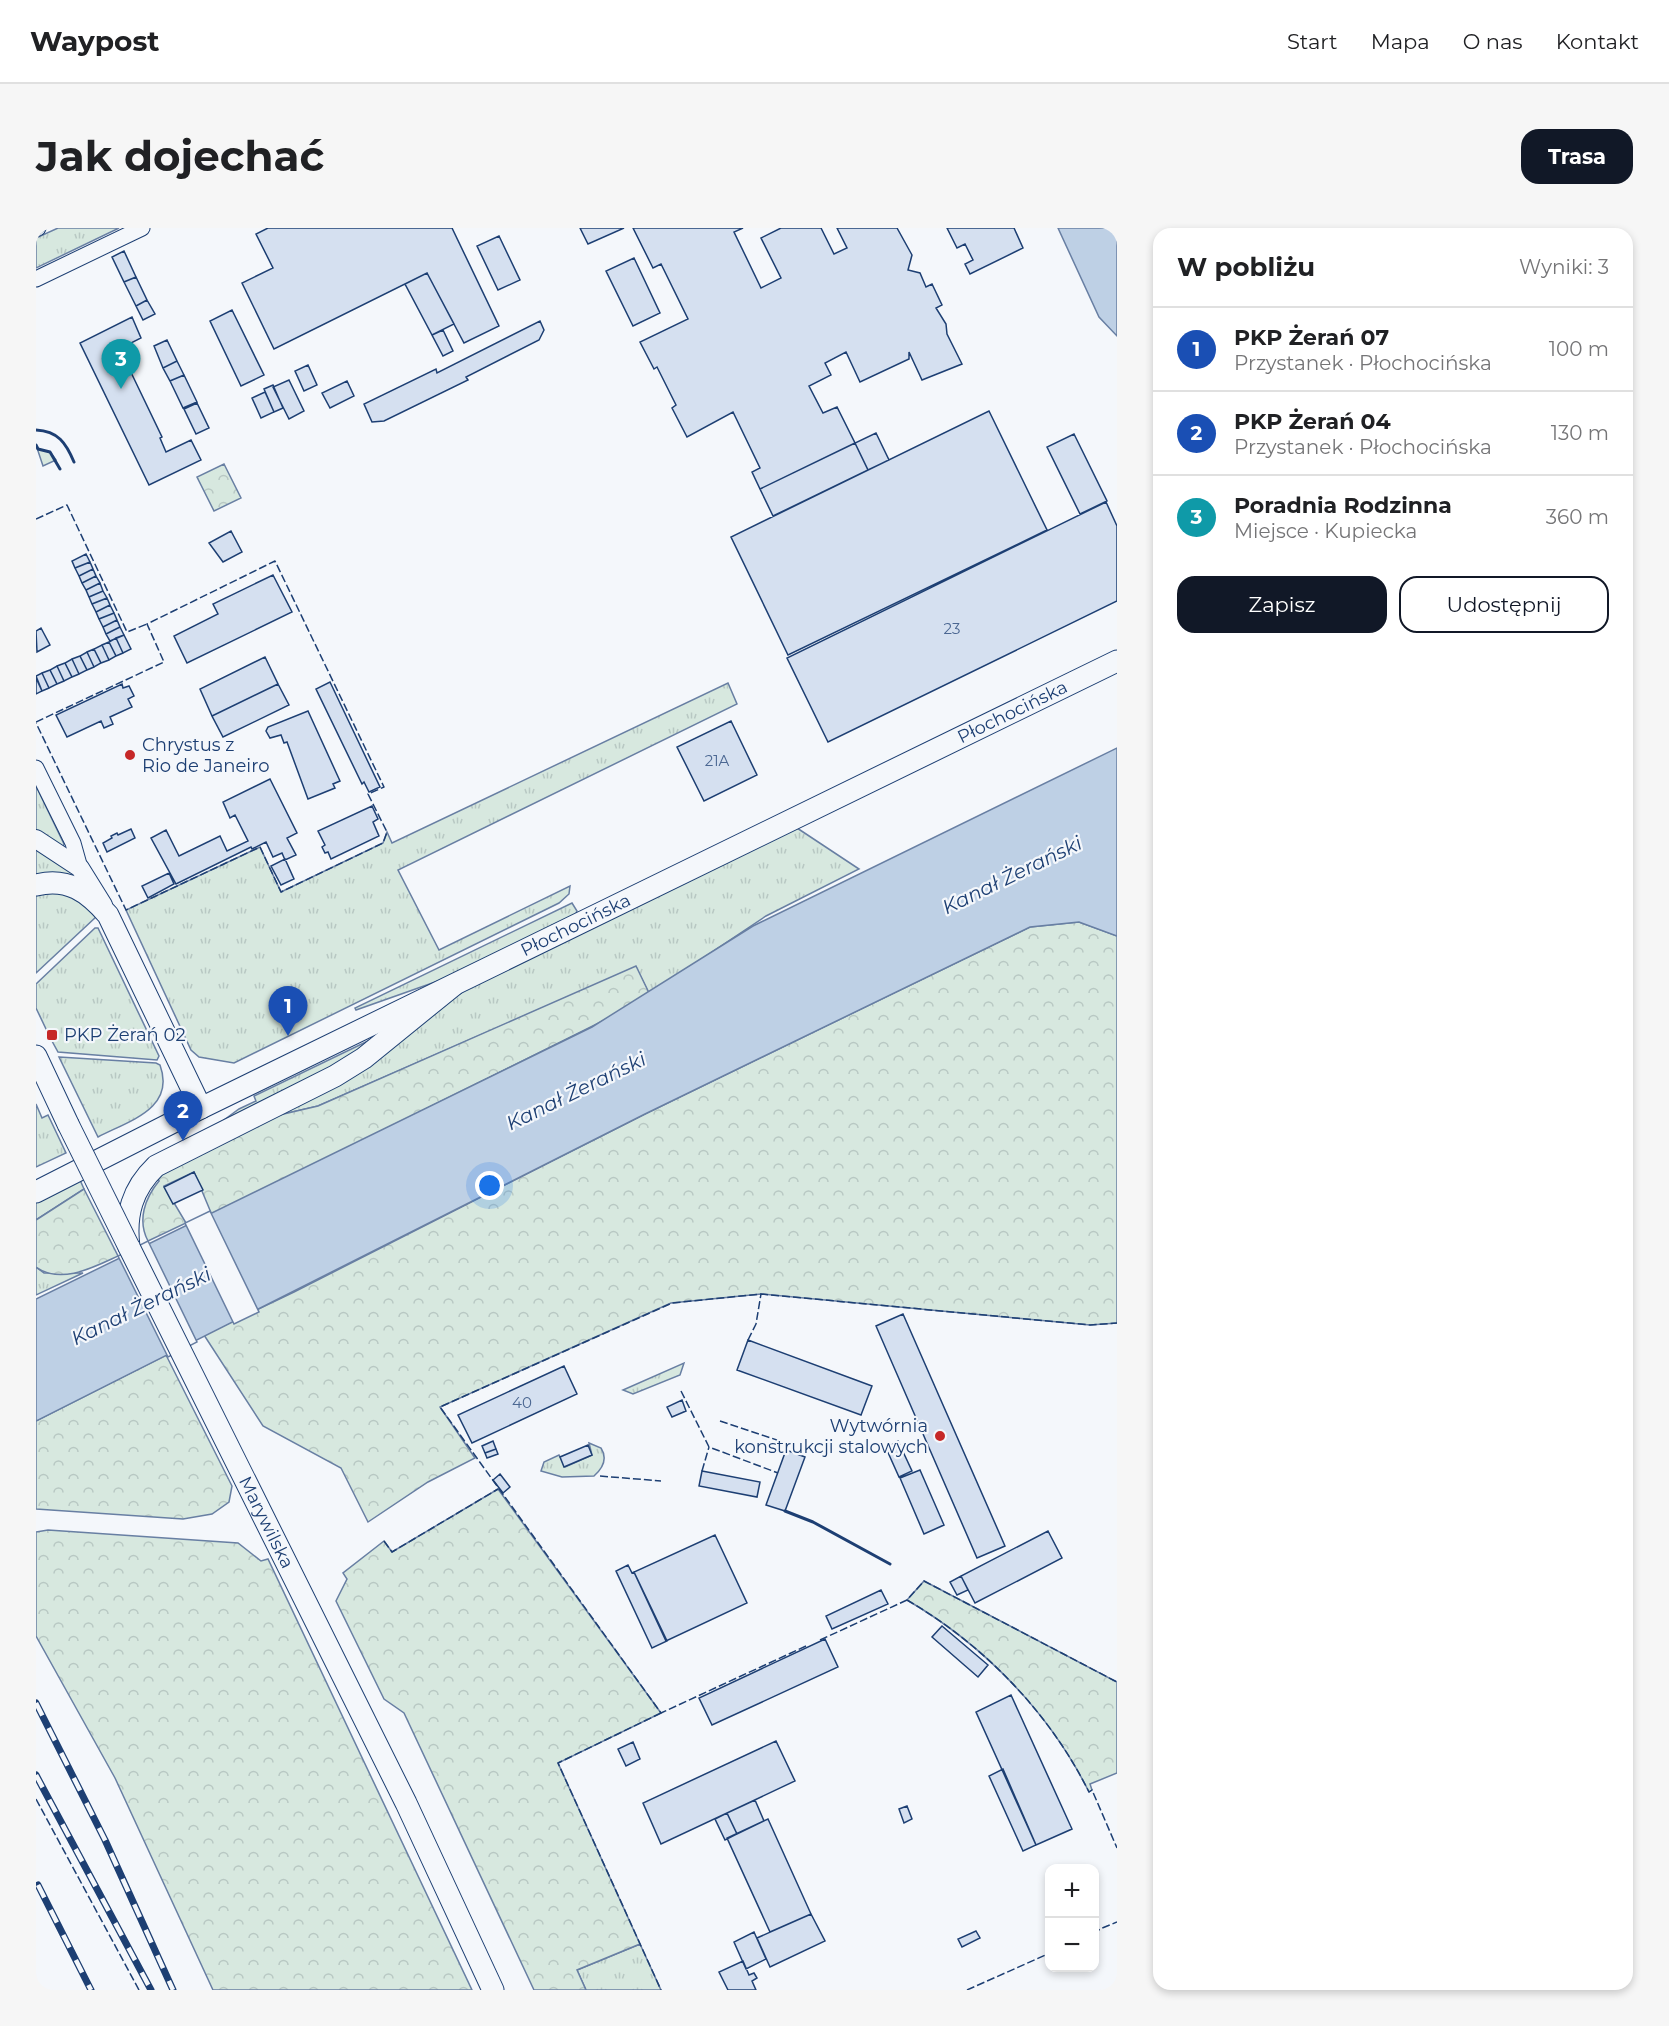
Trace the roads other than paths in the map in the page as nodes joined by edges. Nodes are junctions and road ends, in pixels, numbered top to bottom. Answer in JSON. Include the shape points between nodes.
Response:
{"nodes":[{"id":1,"x":140,"y":228,"type":"edge"},
{"id":2,"x":36,"y":279,"type":"edge"},
{"id":3,"x":1117,"y":661,"type":"edge"},
{"id":4,"x":36,"y":768,"type":"edge"},
{"id":5,"x":36,"y":839,"type":"edge"},
{"id":6,"x":80,"y":868,"type":"junction"},
{"id":7,"x":36,"y":885,"type":"edge"},
{"id":8,"x":108,"y":915,"type":"junction"},
{"id":9,"x":454,"y":985,"type":"junction"},
{"id":10,"x":36,"y":1056,"type":"edge"},
{"id":11,"x":201,"y":1108,"type":"junction"},
{"id":12,"x":36,"y":1192,"type":"edge"},
{"id":13,"x":129,"y":1247,"type":"junction"},
{"id":14,"x":493,"y":1990,"type":"edge"}],
"edges":[{"from":1,"to":2,"type":"street"},
{"from":3,"to":9,"type":"main road","name":"Płochocińska"},
{"from":4,"to":6,"type":"street","via":[[74,843]]},
{"from":5,"to":6,"type":"street"},
{"from":6,"to":8,"type":"street"},
{"from":7,"to":8,"type":"main road","via":[[57,883],[84,891]]},
{"from":8,"to":11,"type":"main road"},
{"from":9,"to":11,"type":"main road","name":"Płochocińska"},
{"from":9,"to":13,"type":"main road","via":[[364,1058],[335,1076],[166,1160],[148,1174],[130,1205]]},
{"from":10,"to":13,"type":"main road","name":"Marywilska","bridge":true},
{"from":11,"to":12,"type":"main road","name":"Płochocińska"},
{"from":13,"to":14,"type":"main road","name":"Marywilska","via":[[406,1803]]}]}
